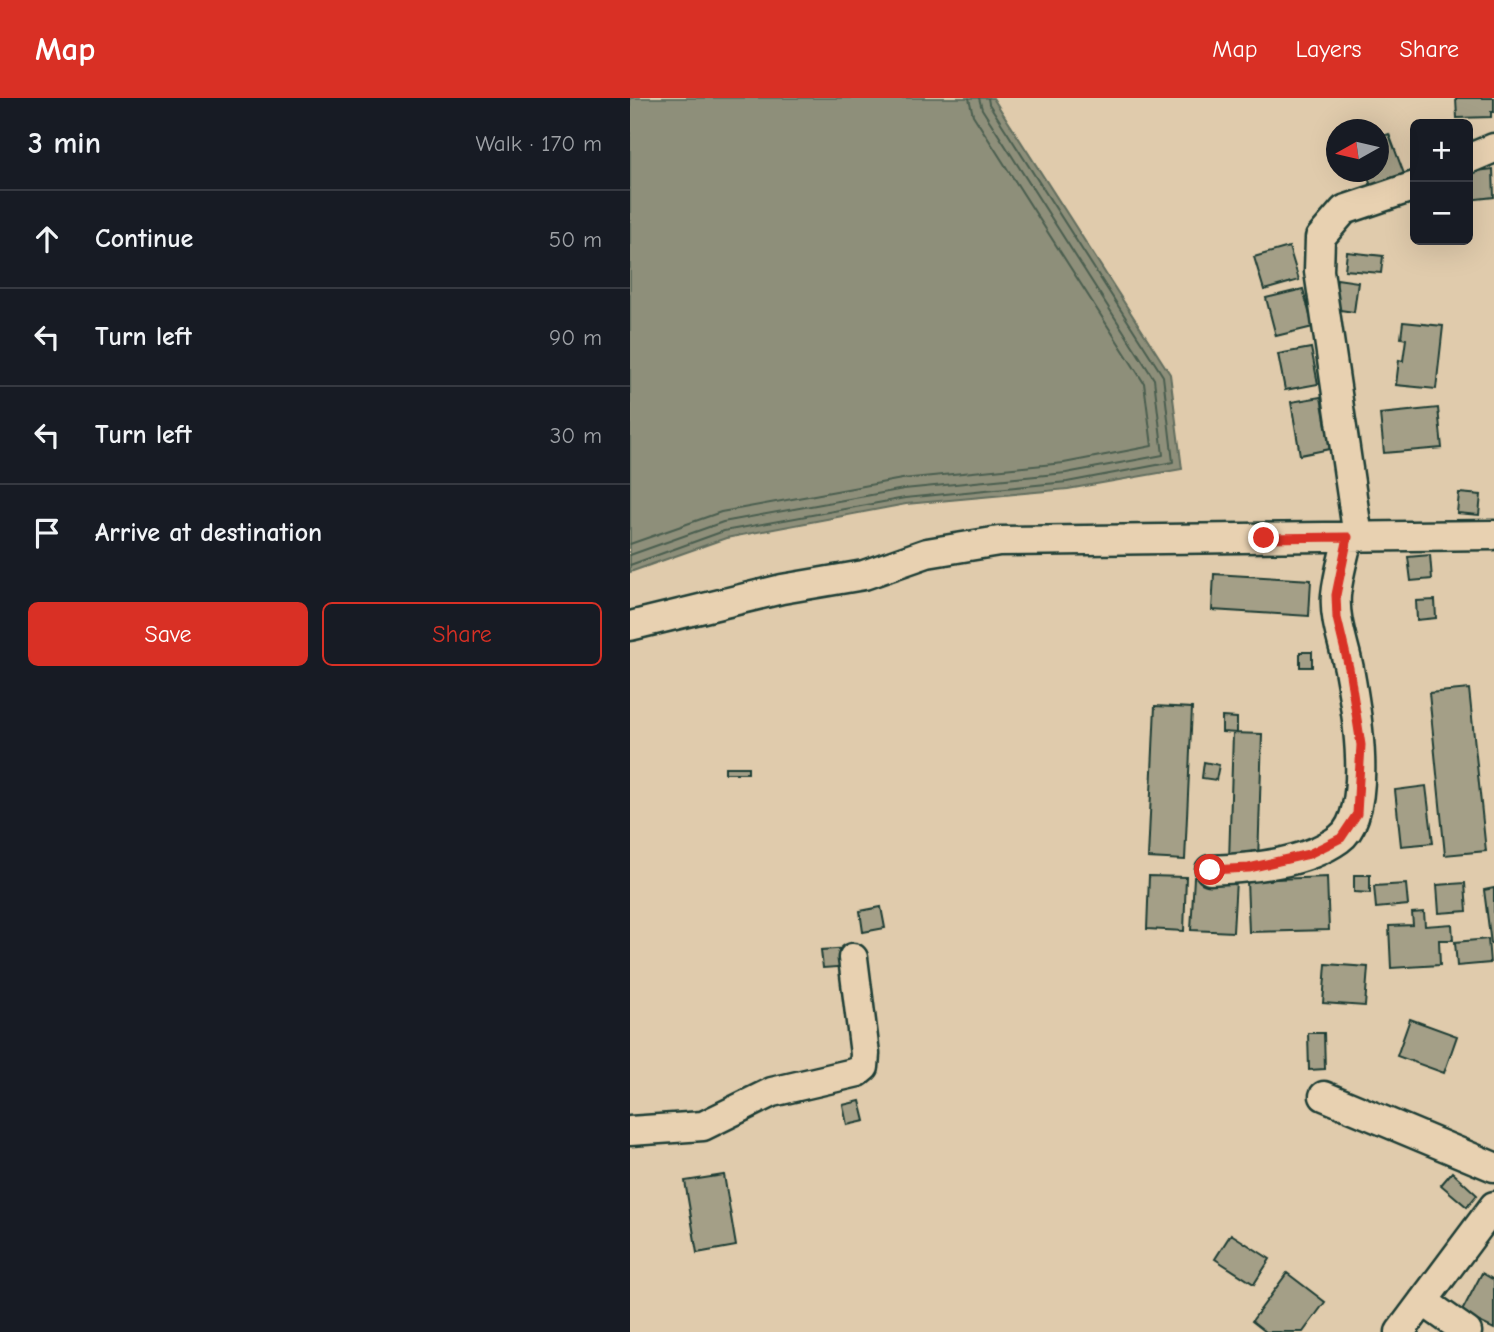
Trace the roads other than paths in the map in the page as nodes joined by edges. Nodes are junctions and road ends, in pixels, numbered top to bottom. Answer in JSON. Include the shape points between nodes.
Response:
{"nodes":[{"id":1,"x":1494,"y":148,"type":"edge"},
{"id":2,"x":1473,"y":157,"type":"edge"},
{"id":3,"x":1410,"y":188,"type":"edge"},
{"id":4,"x":1494,"y":535,"type":"edge"},
{"id":5,"x":1353,"y":537,"type":"junction"},
{"id":6,"x":630,"y":626,"type":"edge"},
{"id":7,"x":1210,"y":870,"type":"dead end"},
{"id":8,"x":853,"y":958,"type":"dead end"},
{"id":9,"x":1324,"y":1096,"type":"dead end"},
{"id":10,"x":630,"y":1131,"type":"edge"},
{"id":11,"x":1494,"y":1167,"type":"edge"},
{"id":12,"x":1494,"y":1206,"type":"edge"},
{"id":13,"x":1423,"y":1301,"type":"junction"},
{"id":14,"x":1401,"y":1332,"type":"edge"},
{"id":15,"x":1467,"y":1332,"type":"edge"}],
"edges":[{"from":1,"to":2,"type":"street"},
{"from":3,"to":5,"type":"street","via":[[1344,210],[1320,238],[1319,271]]},
{"from":4,"to":5,"type":"street"},
{"from":5,"to":6,"type":"street","via":[[999,541],[927,553],[864,575],[782,589]]},
{"from":5,"to":7,"type":"street","via":[[1336,595],[1361,745],[1357,814],[1341,838],[1309,854],[1249,868]]},
{"from":8,"to":10,"type":"street","via":[[865,1054],[864,1067],[858,1072],[772,1092],[703,1126]]},
{"from":9,"to":11,"type":"street"},
{"from":12,"to":13,"type":"street"},
{"from":13,"to":14,"type":"street"},
{"from":13,"to":15,"type":"street"}]}
